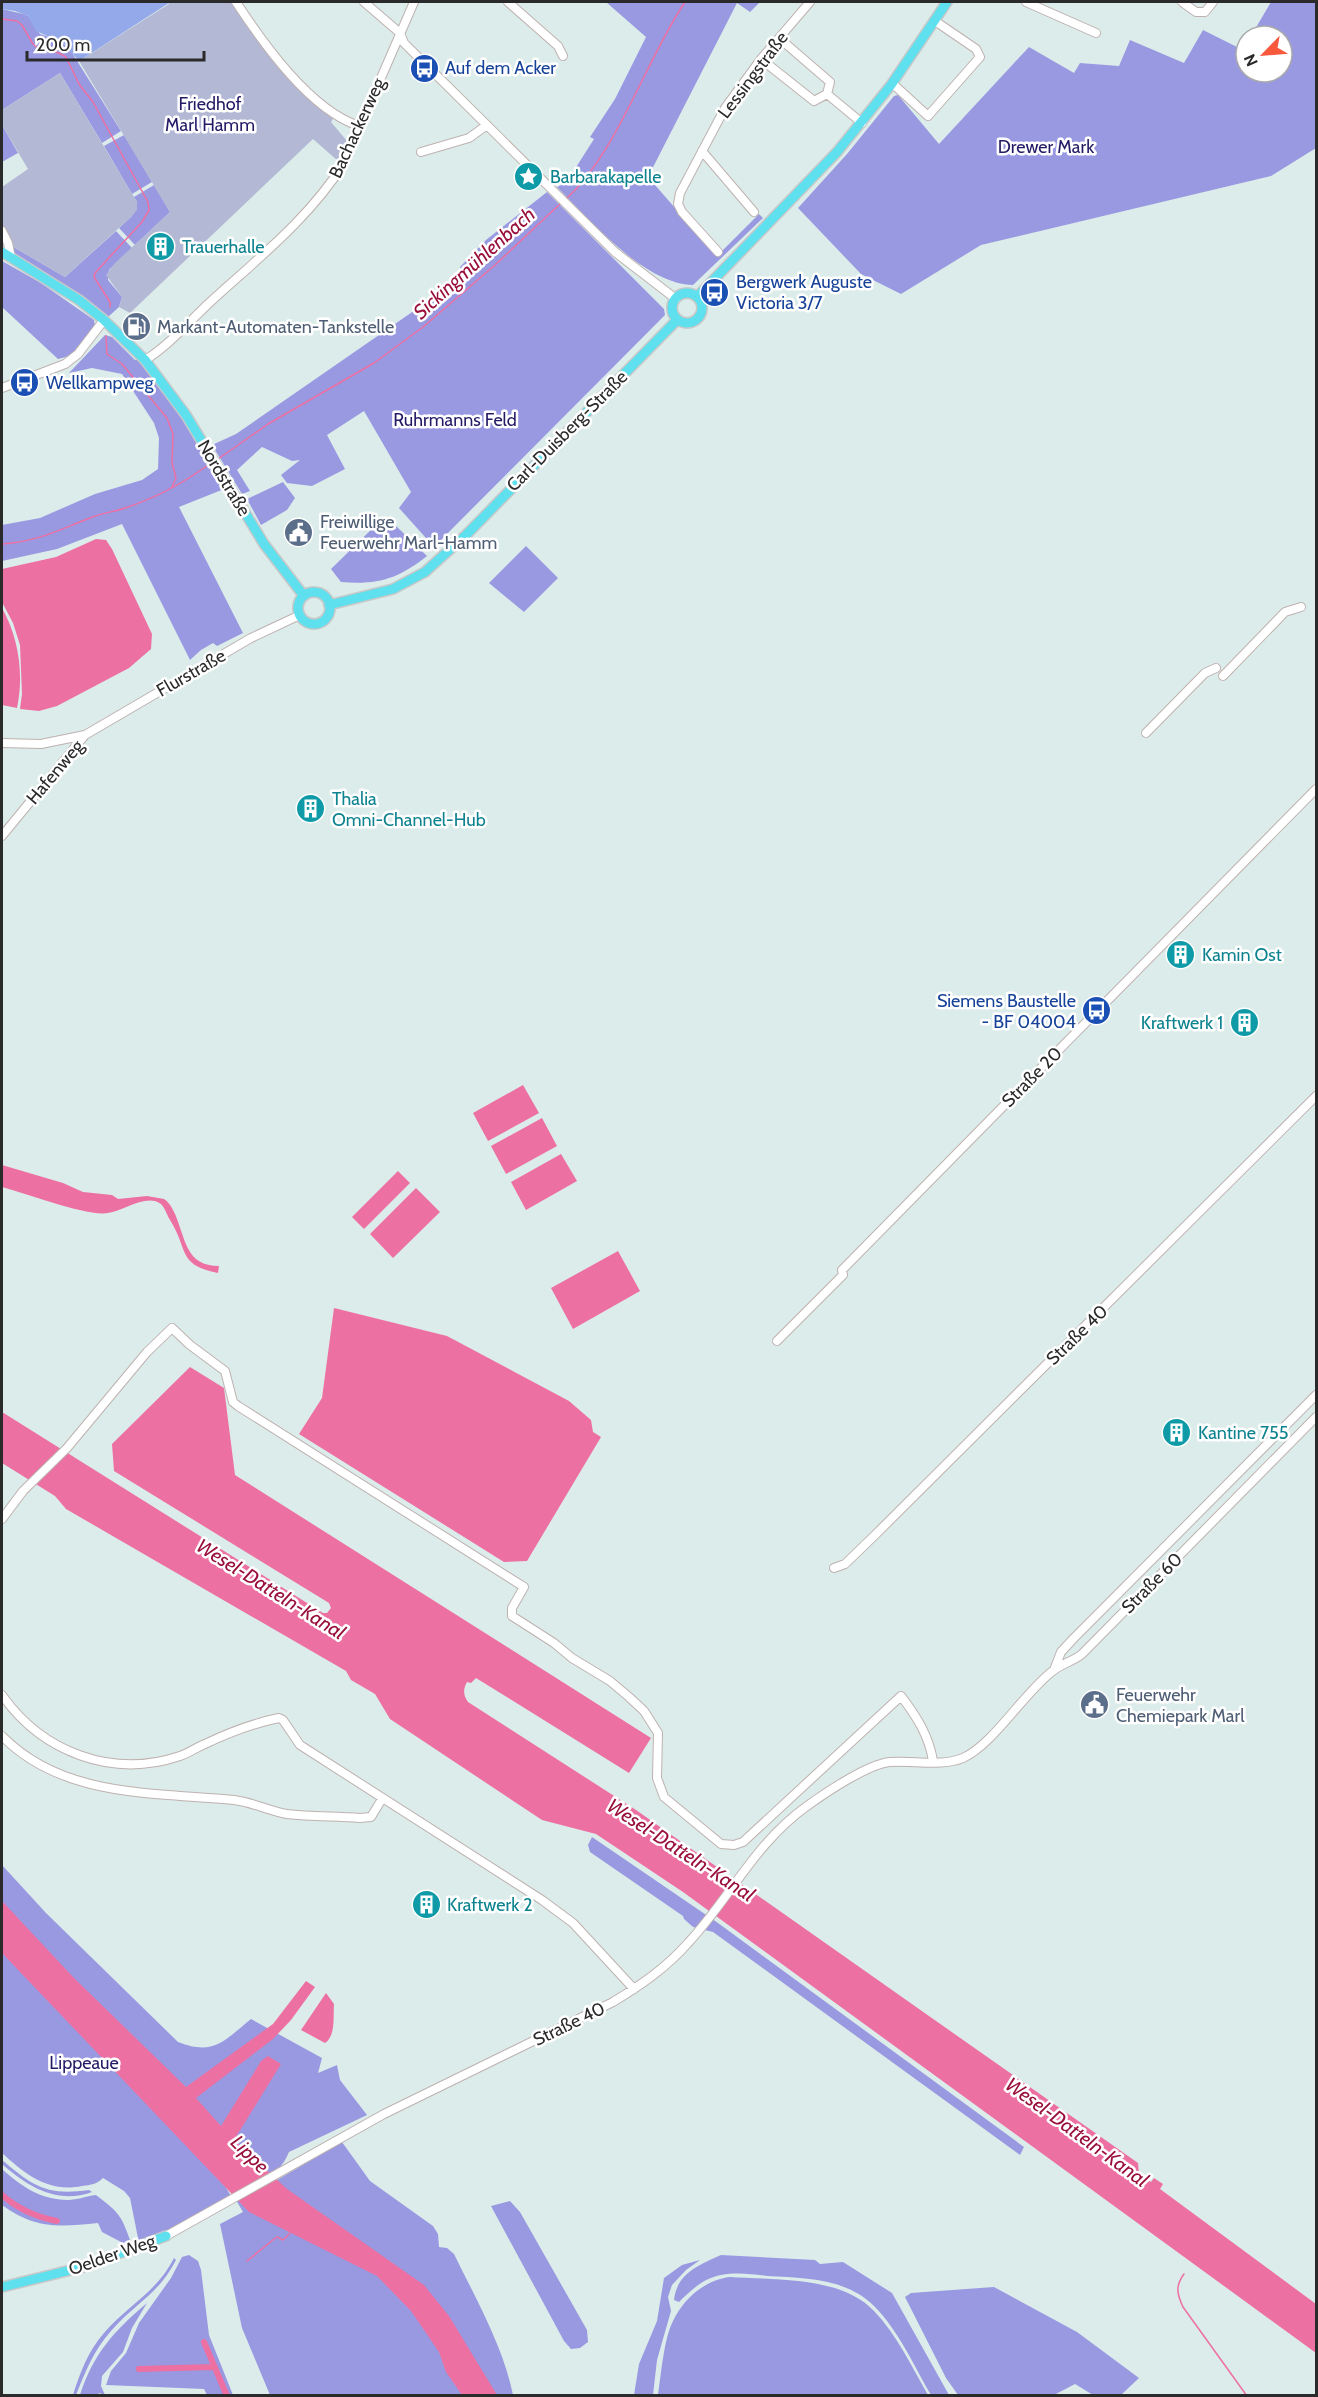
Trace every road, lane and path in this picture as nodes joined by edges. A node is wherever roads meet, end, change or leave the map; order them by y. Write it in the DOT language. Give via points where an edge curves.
graph roads {
  1 [pos="236,2"];
  2 [pos="364,2"];
  3 [pos="414,2"];
  4 [pos="508,2"];
  5 [pos="810,2"];
  6 [pos="947,2"];
  7 [pos="1026,2"];
  8 [pos="1182,2"];
  9 [pos="1200,2"];
  10 [pos="1210,5"];
  11 [pos="935,21"];
  12 [pos="400,33"];
  13 [pos="1096,33"];
  14 [pos="779,38"];
  15 [pos="563,56"];
  16 [pos="761,59"];
  17 [pos="892,83"];
  18 [pos="827,94"];
  19 [pos="862,123"];
  20 [pos="487,125"];
  21 [pos="359,126"];
  22 [pos="702,151"];
  23 [pos="421,152"];
  24 [pos="754,212"];
  25 [pos="2,231"];
  26 [pos="718,252"];
  27 [pos="5,255"];
  28 [pos="697,297"];
  29 [pos="676,299"];
  30 [pos="677,320"];
  31 [pos="104,321"];
  32 [pos="145,360"];
  33 [pos="2,388"];
  34 [pos="304,596"];
  35 [pos="330,605"];
  36 [pos="1300,607"];
  37 [pos="300,615"];
  38 [pos="1216,668"];
  39 [pos="1223,676"];
  40 [pos="1146,733"];
  41 [pos="85,735"];
  42 [pos="2,743"];
  43 [pos="1317,789"];
  44 [pos="2,836"];
  45 [pos="1317,1096"];
  46 [pos="777,1341"];
  47 [pos="1317,1395"];
  48 [pos="1317,1418"];
  49 [pos="2,1519"];
  50 [pos="834,1568"];
  51 [pos="1054,1670"];
  52 [pos="2,1695"];
  53 [pos="2,1736"];
  54 [pos="933,1761"];
  55 [pos="382,1799"];
  56 [pos="634,1989"];
  57 [pos="289,2168"];
  58 [pos="166,2236"];
  59 [pos="2,2288"];
  1 -- 21 [label="street" via="258,36 294,78 337,115"];
  2 -- 12 [label="street"];
  3 -- 12 [label="street, Bachackerweg"];
  4 -- 15 [label="street" via="558,46"];
  5 -- 14 [label="street, Lessingstraße"];
  6 -- 11 [label="main road"];
  7 -- 13 [label="street"];
  8 -- 10 [label="street" via="1197,12 1205,12"];
  9 -- 10 [label="street"];
  11 -- 17 [label="main road"];
  11 -- 17 [label="street" via="976,49 980,57 928,116"];
  12 -- 20 [label="street" via="404,43"];
  12 -- 21 [label="street, Bachackerweg"];
  14 -- 16 [label="street, Lessingstraße"];
  14 -- 18 [label="street" via="830,82"];
  16 -- 18 [label="street" via="814,101"];
  16 -- 22 [label="street, Lessingstraße" via="725,108"];
  17 -- 19 [label="main road"];
  18 -- 19 [label="street"];
  19 -- 28 [label="main road" via="787,207"];
  20 -- 23 [label="street" via="469,138"];
  20 -- 29 [label="street" via="615,252"];
  21 -- 32 [label="street, Bachackerweg" via="344,163 307,212"];
  22 -- 24 [label="street"];
  22 -- 26 [label="street, Lessingstraße" via="678,204"];
  25 -- 27 [label="street" via="8,243"];
  27 -- 31 [label="main road, Nordstraße" via="49,280"];
  28 -- 29 [label="main road" via="687,293"];
  28 -- 30 [label="main road" via="702,306 699,319 688,324"];
  29 -- 30 [label="main road" via="672,309"];
  30 -- 35 [label="main road, Carl-Duisberg-Straße" via="425,572 393,589"];
  31 -- 32 [label="main road, Nordstraße"];
  31 -- 33 [label="street" via="65,364"];
  32 -- 34 [label="main road, Nordstraße" via="186,415 264,544"];
  34 -- 35 [label="main road" via="319,593"];
  34 -- 37 [label="main road" via="299,605"];
  35 -- 37 [label="main road" via="328,615 320,623 309,623"];
  36 -- 39 [label="street" via="1285,612"];
  37 -- 41 [label="street, Flurstraße" via="251,638"];
  38 -- 40 [label="street" via="1205,673"];
  41 -- 42 [label="street" via="41,744"];
  41 -- 44 [label="street, Hafenweg"];
  43 -- 46 [label="street, Straße 20" via="842,1270 843,1275"];
  45 -- 50 [label="street, Straße 40" via="874,1536 845,1564"];
  47 -- 51 [label="street" via="1074,1638 1061,1652"];
  48 -- 51 [label="street, Straße 60" via="1082,1654"];
  49 -- 54 [label="street" via="22,1491 67,1448 147,1352 172,1328 225,1371 233,1402 238,1406 524,1587 512,1608 513,1616 610,1681 637,1704 658,1733 657,1778 661,1792 669,1803 721,1844 743,1842 901,1696 927,1736"];
  51 -- 54 [label="street, Straße 60" via="983,1743 962,1759"];
  52 -- 55 [label="street" via="27,1725 44,1738 80,1755 123,1765 170,1759 279,1718 300,1745"];
  53 -- 55 [label="street" via="29,1759 58,1775 108,1790 236,1801 288,1814 360,1818 371,1816"];
  54 -- 56 [label="street, Straße 40" via="878,1765 806,1807 754,1856 689,1943"];
  55 -- 56 [label="street" via="565,1917"];
  56 -- 57 [label="street, Straße 40" via="384,2114"];
  57 -- 58 [label="street, Oelder Weg"];
  58 -- 59 [label="main road, Oelder Weg" via="83,2267"];
}
